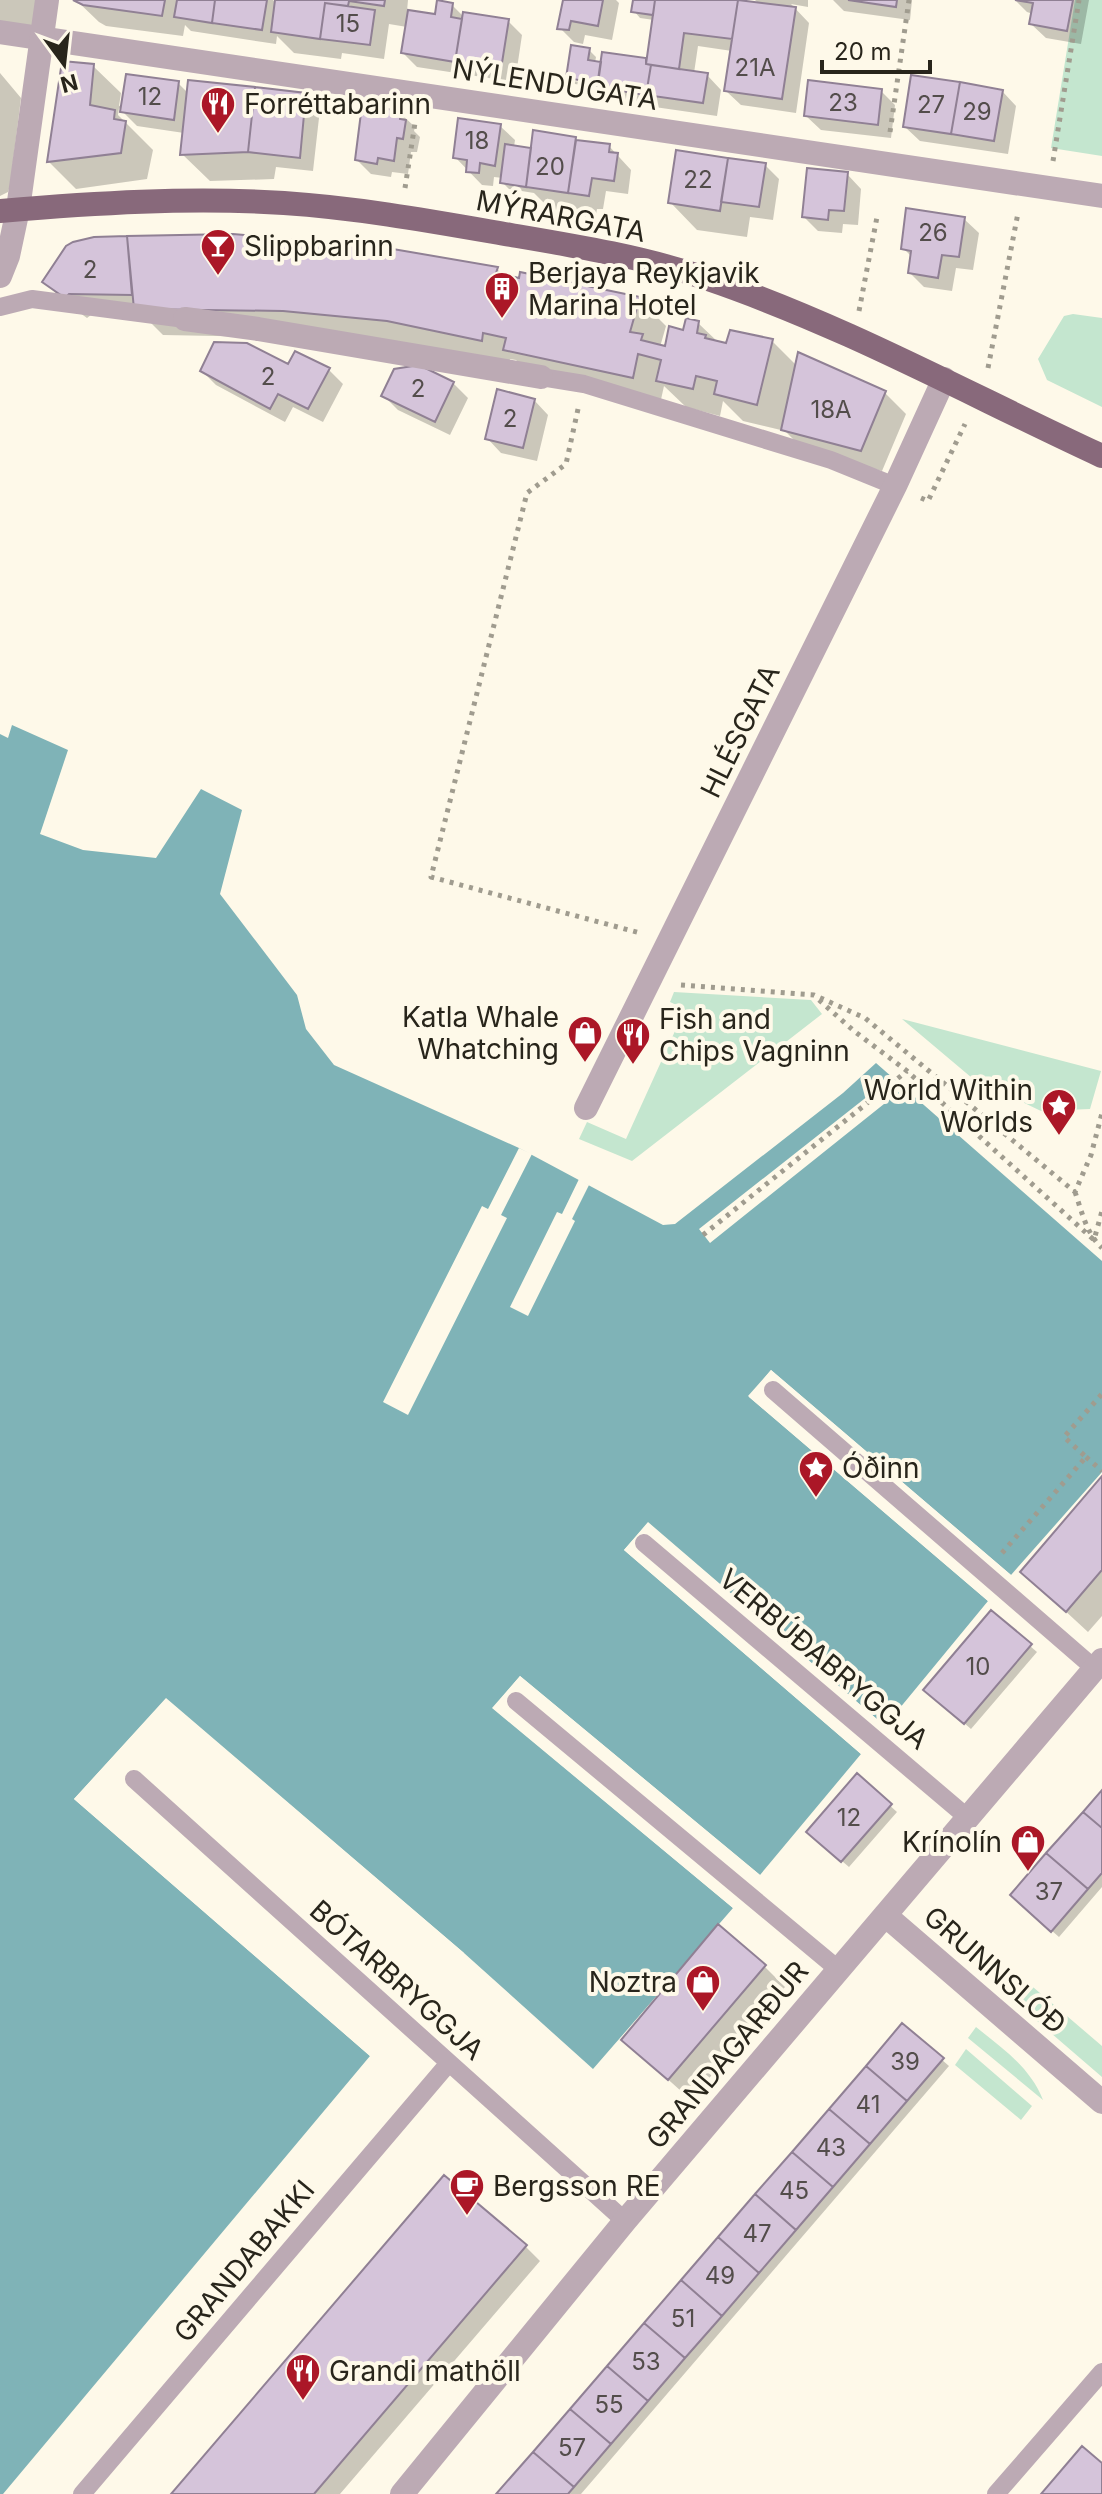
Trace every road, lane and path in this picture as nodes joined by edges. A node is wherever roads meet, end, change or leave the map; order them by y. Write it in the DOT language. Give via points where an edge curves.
graph roads {
  1 [pos="47,0"];
  2 [pos="909,0"];
  3 [pos="1079,0"];
  4 [pos="0,32"];
  5 [pos="42,38"];
  6 [pos="420,94"];
  7 [pos="890,132"];
  8 [pos="1024,184"];
  9 [pos="1048,188"];
  10 [pos="1102,196"];
  11 [pos="402,202"];
  12 [pos="9,210"];
  13 [pos="877,217"];
  14 [pos="0,276"];
  15 [pos="0,307"];
  16 [pos="859,313"];
  17 [pos="185,319"];
  18 [pos="987,374"];
  19 [pos="541,377"];
  20 [pos="944,379"];
  21 [pos="584,384"];
  22 [pos="965,424"];
  23 [pos="1102,456"];
  24 [pos="895,486"];
  25 [pos="928,501"];
  26 [pos="669,941"];
  27 [pos="648,982"];
  28 [pos="814,995"];
  29 [pos="907,1071"];
  30 [pos="586,1108"];
  31 [pos="1102,1113"];
  32 [pos="1075,1192"];
  33 [pos="1102,1211"];
  34 [pos="703,1235"];
  35 [pos="1094,1240"];
  36 [pos="1102,1248"];
  37 [pos="773,1390"];
  38 [pos="1102,1394"];
  39 [pos="1086,1457"];
  40 [pos="1102,1471"];
  41 [pos="644,1543"];
  42 [pos="984,1573"];
  43 [pos="1098,1664"];
  44 [pos="516,1701"];
  45 [pos="134,1779"];
  46 [pos="968,1818"];
  47 [pos="885,1915"];
  48 [pos="839,1970"];
  49 [pos="448,2064"];
  50 [pos="1102,2102"];
  51 [pos="625,2221"];
  52 [pos="1102,2372"];
  53 [pos="82,2494"];
  54 [pos="402,2494"];
  55 [pos="996,2494"];
  1 -- 5 [label="street"];
  2 -- 7 [label="path"];
  3 -- 9 [label="path"];
  4 -- 5 [label="street, NÝLENDUGATA"];
  5 -- 6 [label="street, NÝLENDUGATA"];
  5 -- 12 [label="street"];
  6 -- 8 [label="street, NÝLENDUGATA"];
  6 -- 11 [label="path"];
  8 -- 9 [label="street, NÝLENDUGATA"];
  8 -- 18 [label="path"];
  9 -- 10 [label="street, NÝLENDUGATA"];
  12 -- 14 [label="street" via="8,256"];
  12 -- 20 [label="main road, MÝRARGATA" via="167,200 281,203 351,209 538,240 703,277"];
  13 -- 16 [label="path"];
  15 -- 17 [label="lane" via="32,299"];
  17 -- 19 [label="street"];
  19 -- 21 [label="lane"];
  20 -- 23 [label="main road, MÝRARGATA"];
  20 -- 24 [label="street, HLÉSGATA"];
  21 -- 24 [label="lane" via="831,460"];
  21 -- 26 [label="path" via="566,464 527,493 431,877"];
  22 -- 25 [label="path"];
  24 -- 26 [label="street, HLÉSGATA"];
  26 -- 27 [label="street, HLÉSGATA"];
  27 -- 28 [label="path"];
  27 -- 30 [label="street, HLÉSGATA"];
  28 -- 29 [label="path"];
  28 -- 32 [label="path" via="865,1018"];
  29 -- 34 [label="path"];
  29 -- 35 [label="path"];
  31 -- 32 [label="path"];
  32 -- 35 [label="path"];
  33 -- 35 [label="path"];
  35 -- 36 [label="path"];
  37 -- 42 [label="lane"];
  38 -- 39 [label="path" via="1064,1437"];
  39 -- 40 [label="path"];
  39 -- 42 [label="path"];
  41 -- 46 [label="lane, VERBÚÐABRYGGJA"];
  42 -- 43 [label="lane"];
  43 -- 46 [label="street, GRANDAGARÐUR"];
  44 -- 48 [label="lane"];
  45 -- 49 [label="lane, BÓTARBRYGGJA"];
  46 -- 47 [label="street, GRANDAGARÐUR"];
  47 -- 48 [label="street, GRANDAGARÐUR"];
  47 -- 50 [label="street, GRUNNSLÓÐ"];
  48 -- 51 [label="street, GRANDAGARÐUR"];
  49 -- 51 [label="lane, BÓTARBRYGGJA"];
  49 -- 53 [label="lane, GRANDABAKKI"];
  51 -- 54 [label="street, GRANDAGARÐUR"];
  52 -- 55 [label="lane"];
}
